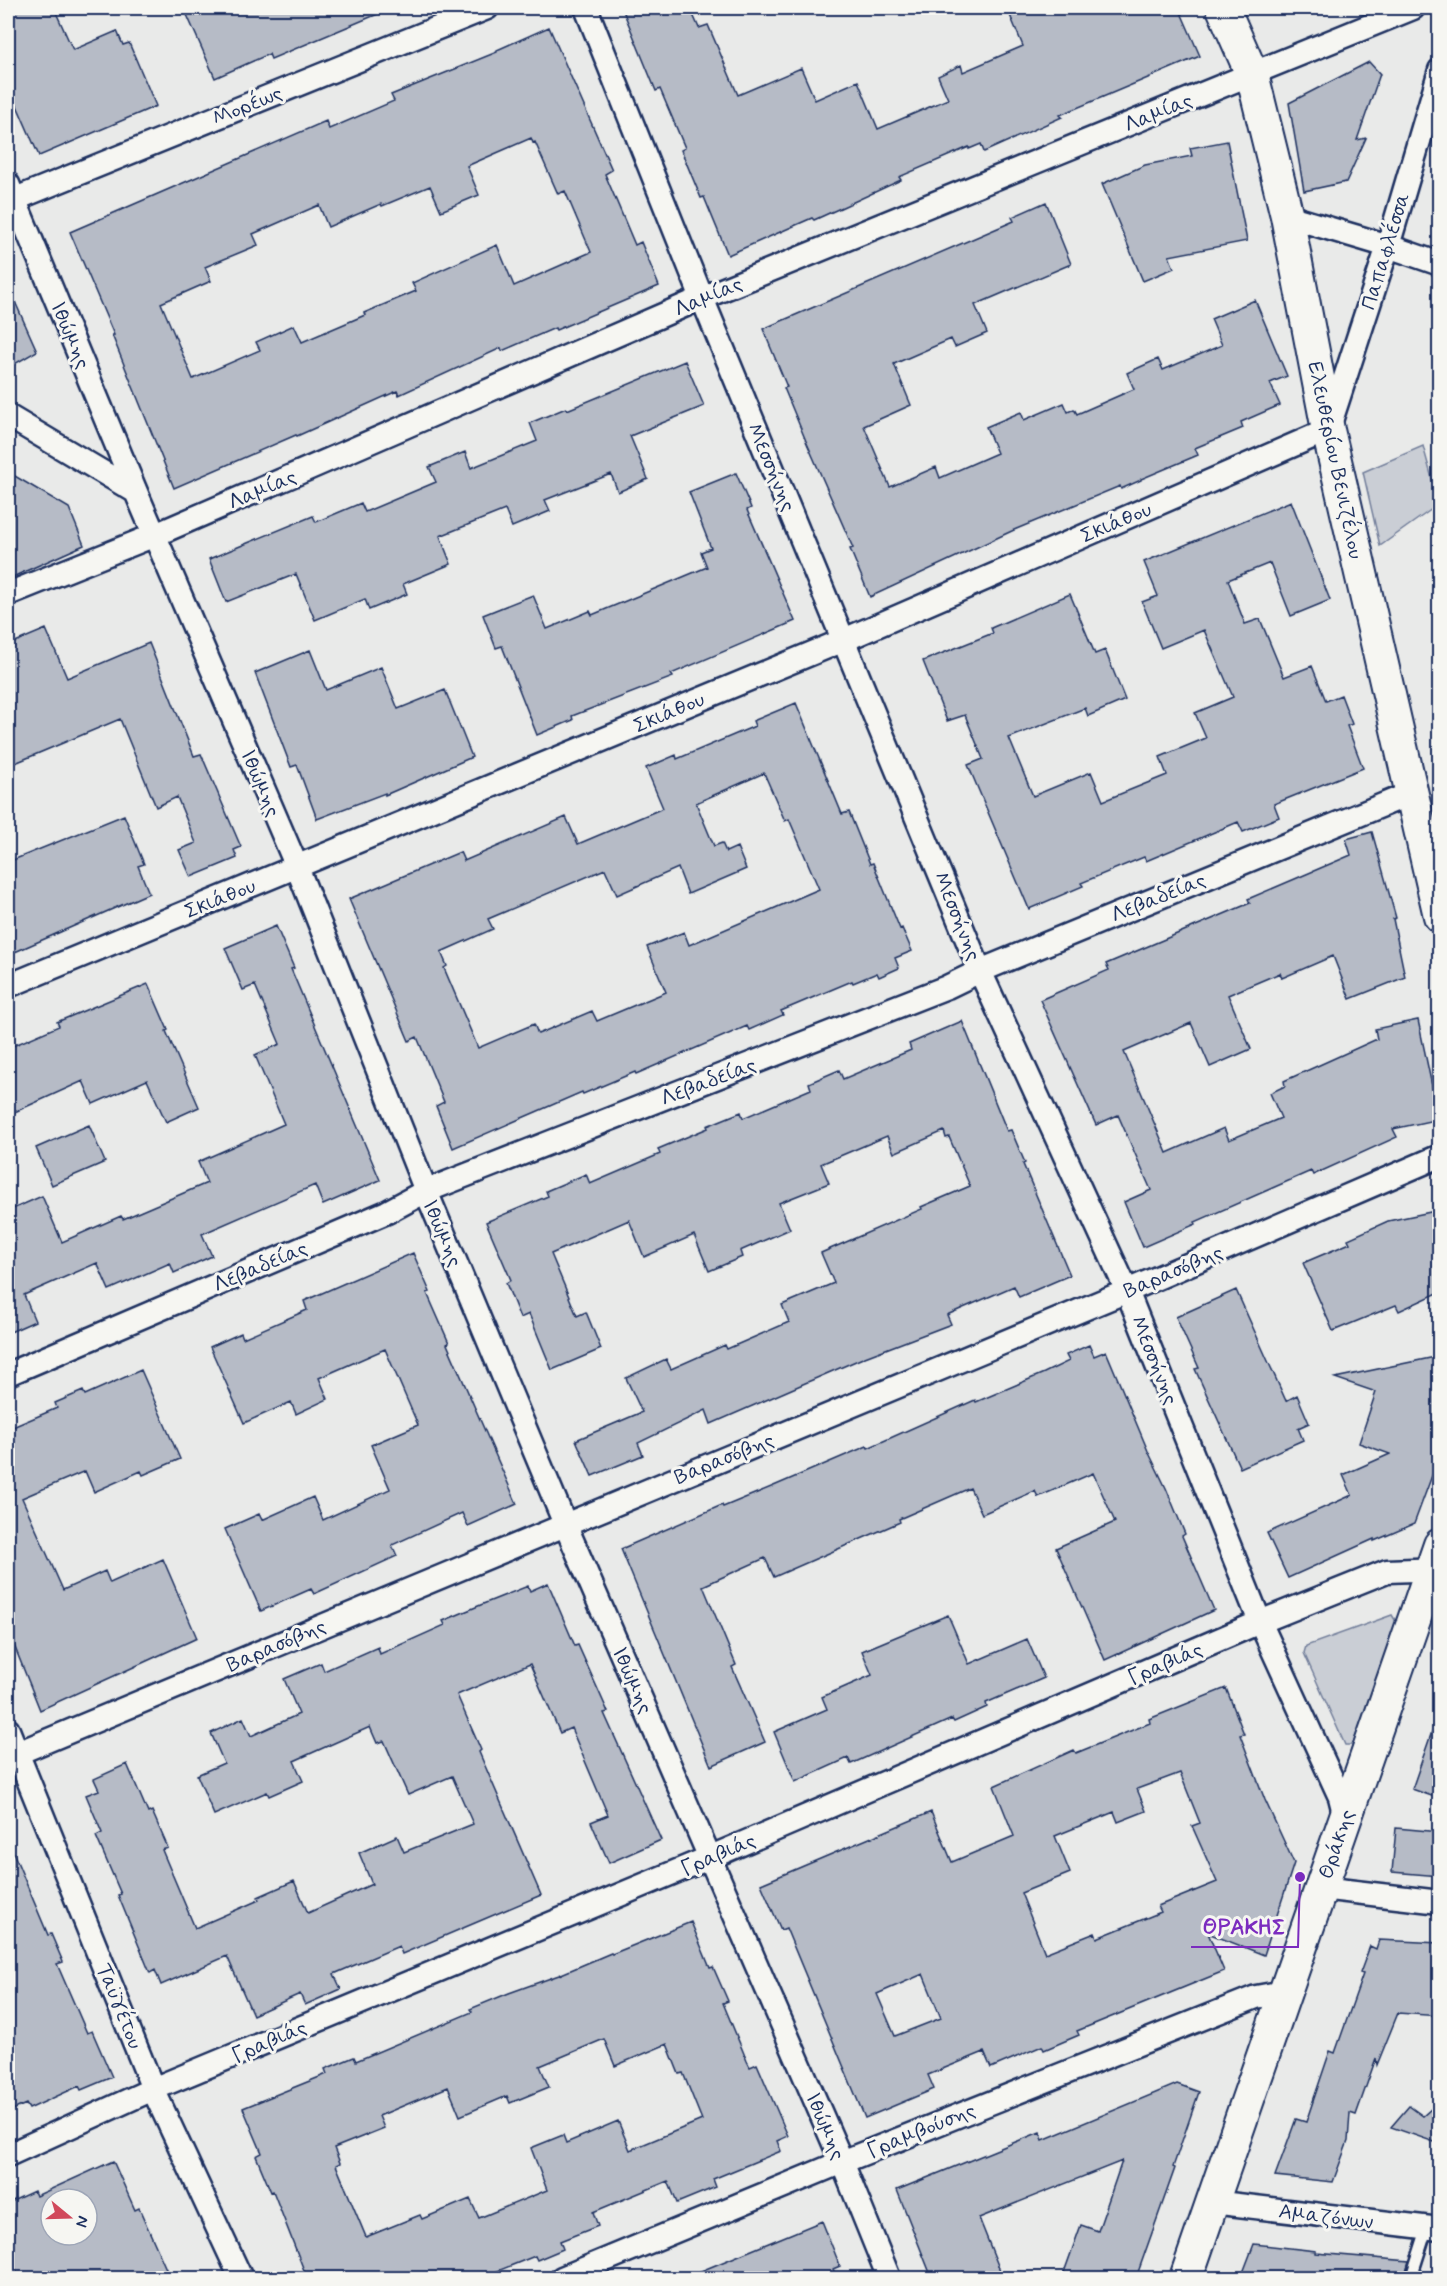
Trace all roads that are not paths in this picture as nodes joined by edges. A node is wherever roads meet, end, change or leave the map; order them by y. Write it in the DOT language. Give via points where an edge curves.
graph roads {
  1 [pos="487,8"];
  2 [pos="586,8"];
  3 [pos="1222,8"];
  4 [pos="1413,8"];
  5 [pos="1440,70"];
  6 [pos="1252,74"];
  7 [pos="10,195"];
  8 [pos="1287,216"];
  9 [pos="1388,246"];
  10 [pos="1440,264"];
  11 [pos="702,298"];
  12 [pos="8,416"];
  13 [pos="1328,430"];
  14 [pos="136,492"];
  15 [pos="155,536"];
  16 [pos="8,594"];
  17 [pos="844,640"];
  18 [pos="1412,793"];
  19 [pos="297,867"];
  20 [pos="1440,916"];
  21 [pos="980,971"];
  22 [pos="8,986"];
  23 [pos="1440,1156"];
  24 [pos="426,1191"];
  25 [pos="1127,1291"];
  26 [pos="8,1374"];
  27 [pos="565,1524"];
  28 [pos="1437,1560"];
  29 [pos="1260,1622"];
  30 [pos="8,1730"];
  31 [pos="12,1755"];
  32 [pos="1345,1817"];
  33 [pos="711,1857"];
  34 [pos="1321,1888"];
  35 [pos="1440,1902"];
  36 [pos="1285,1992"];
  37 [pos="153,2089"];
  38 [pos="8,2155"];
  39 [pos="842,2162"];
  40 [pos="1212,2202"];
  41 [pos="1433,2229"];
  42 [pos="241,2278"];
  43 [pos="562,2278"];
  44 [pos="889,2278"];
  45 [pos="1186,2278"];
  46 [pos="1411,2278"];
  1 -- 7 [label="street, Μορέως"];
  2 -- 11 [label="street, Μεσσήνης"];
  3 -- 6 [label="street, Ελευθερίου Βενιζέλου"];
  4 -- 6 [label="street, Λαμίας"];
  5 -- 9 [label="street, Παπαφλέσσα"];
  6 -- 8 [label="street, Ελευθερίου Βενιζέλου"];
  6 -- 11 [label="street, Λαμίας"];
  7 -- 14 [label="street, Ιθώμης"];
  8 -- 9 [label="street"];
  8 -- 13 [label="street, Ελευθερίου Βενιζέλου"];
  9 -- 10 [label="street"];
  9 -- 13 [label="street, Παπαφλέσσα"];
  11 -- 15 [label="street, Λαμίας"];
  11 -- 17 [label="street, Μεσσήνης"];
  12 -- 14 [label="street"];
  13 -- 17 [label="street, Σκιάθου"];
  13 -- 18 [label="street, Ελευθερίου Βενιζέλου"];
  14 -- 15 [label="street, Ιθώμης"];
  15 -- 16 [label="street, Λαμίας"];
  15 -- 19 [label="street, Ιθώμης"];
  17 -- 19 [label="street, Σκιάθου"];
  17 -- 21 [label="street, Μεσσήνης"];
  18 -- 20 [label="street, Ελευθερίου Βενιζέλου"];
  18 -- 21 [label="street, Λεβαδείας"];
  19 -- 22 [label="street, Σκιάθου"];
  19 -- 24 [label="street, Ιθώμης"];
  21 -- 24 [label="street, Λεβαδείας"];
  21 -- 25 [label="street, Μεσσήνης"];
  23 -- 25 [label="street, Βαρασόβης"];
  24 -- 26 [label="street, Λεβαδείας" via="387,1212"];
  24 -- 27 [label="street, Ιθώμης"];
  25 -- 27 [label="street, Βαρασόβης"];
  25 -- 29 [label="street, Μεσσήνης"];
  27 -- 31 [label="street, Βαρασόβης"];
  27 -- 33 [label="street, Ιθώμης"];
  28 -- 29 [label="street, Γραβιάς" via="1420,1570 1387,1571"];
  28 -- 32 [label="street, Θράκης"];
  29 -- 32 [label="street, Μεσσήνης" via="1340,1797"];
  29 -- 33 [label="street, Γραβιάς"];
  30 -- 31 [label="street, Ταϋγέτου"];
  31 -- 37 [label="street, Ταϋγέτου"];
  32 -- 34 [label="street, Θράκης"];
  33 -- 37 [label="street, Γραβιάς"];
  33 -- 39 [label="street, Ιθώμης"];
  34 -- 35 [label="street"];
  34 -- 36 [label="street, Θράκης"];
  36 -- 39 [label="street, Γραμβούσης" via="1256,1997"];
  36 -- 40 [label="street, Θράκης"];
  37 -- 38 [label="street, Γραβιάς"];
  37 -- 42 [label="street, Ταϋγέτου"];
  39 -- 43 [label="street, Γραμβούσης"];
  39 -- 44 [label="street, Ιθώμης"];
  40 -- 41 [label="street, Αμαζόνων"];
  40 -- 45 [label="street, Θράκης"];
  41 -- 46 [label="lane"];
}
